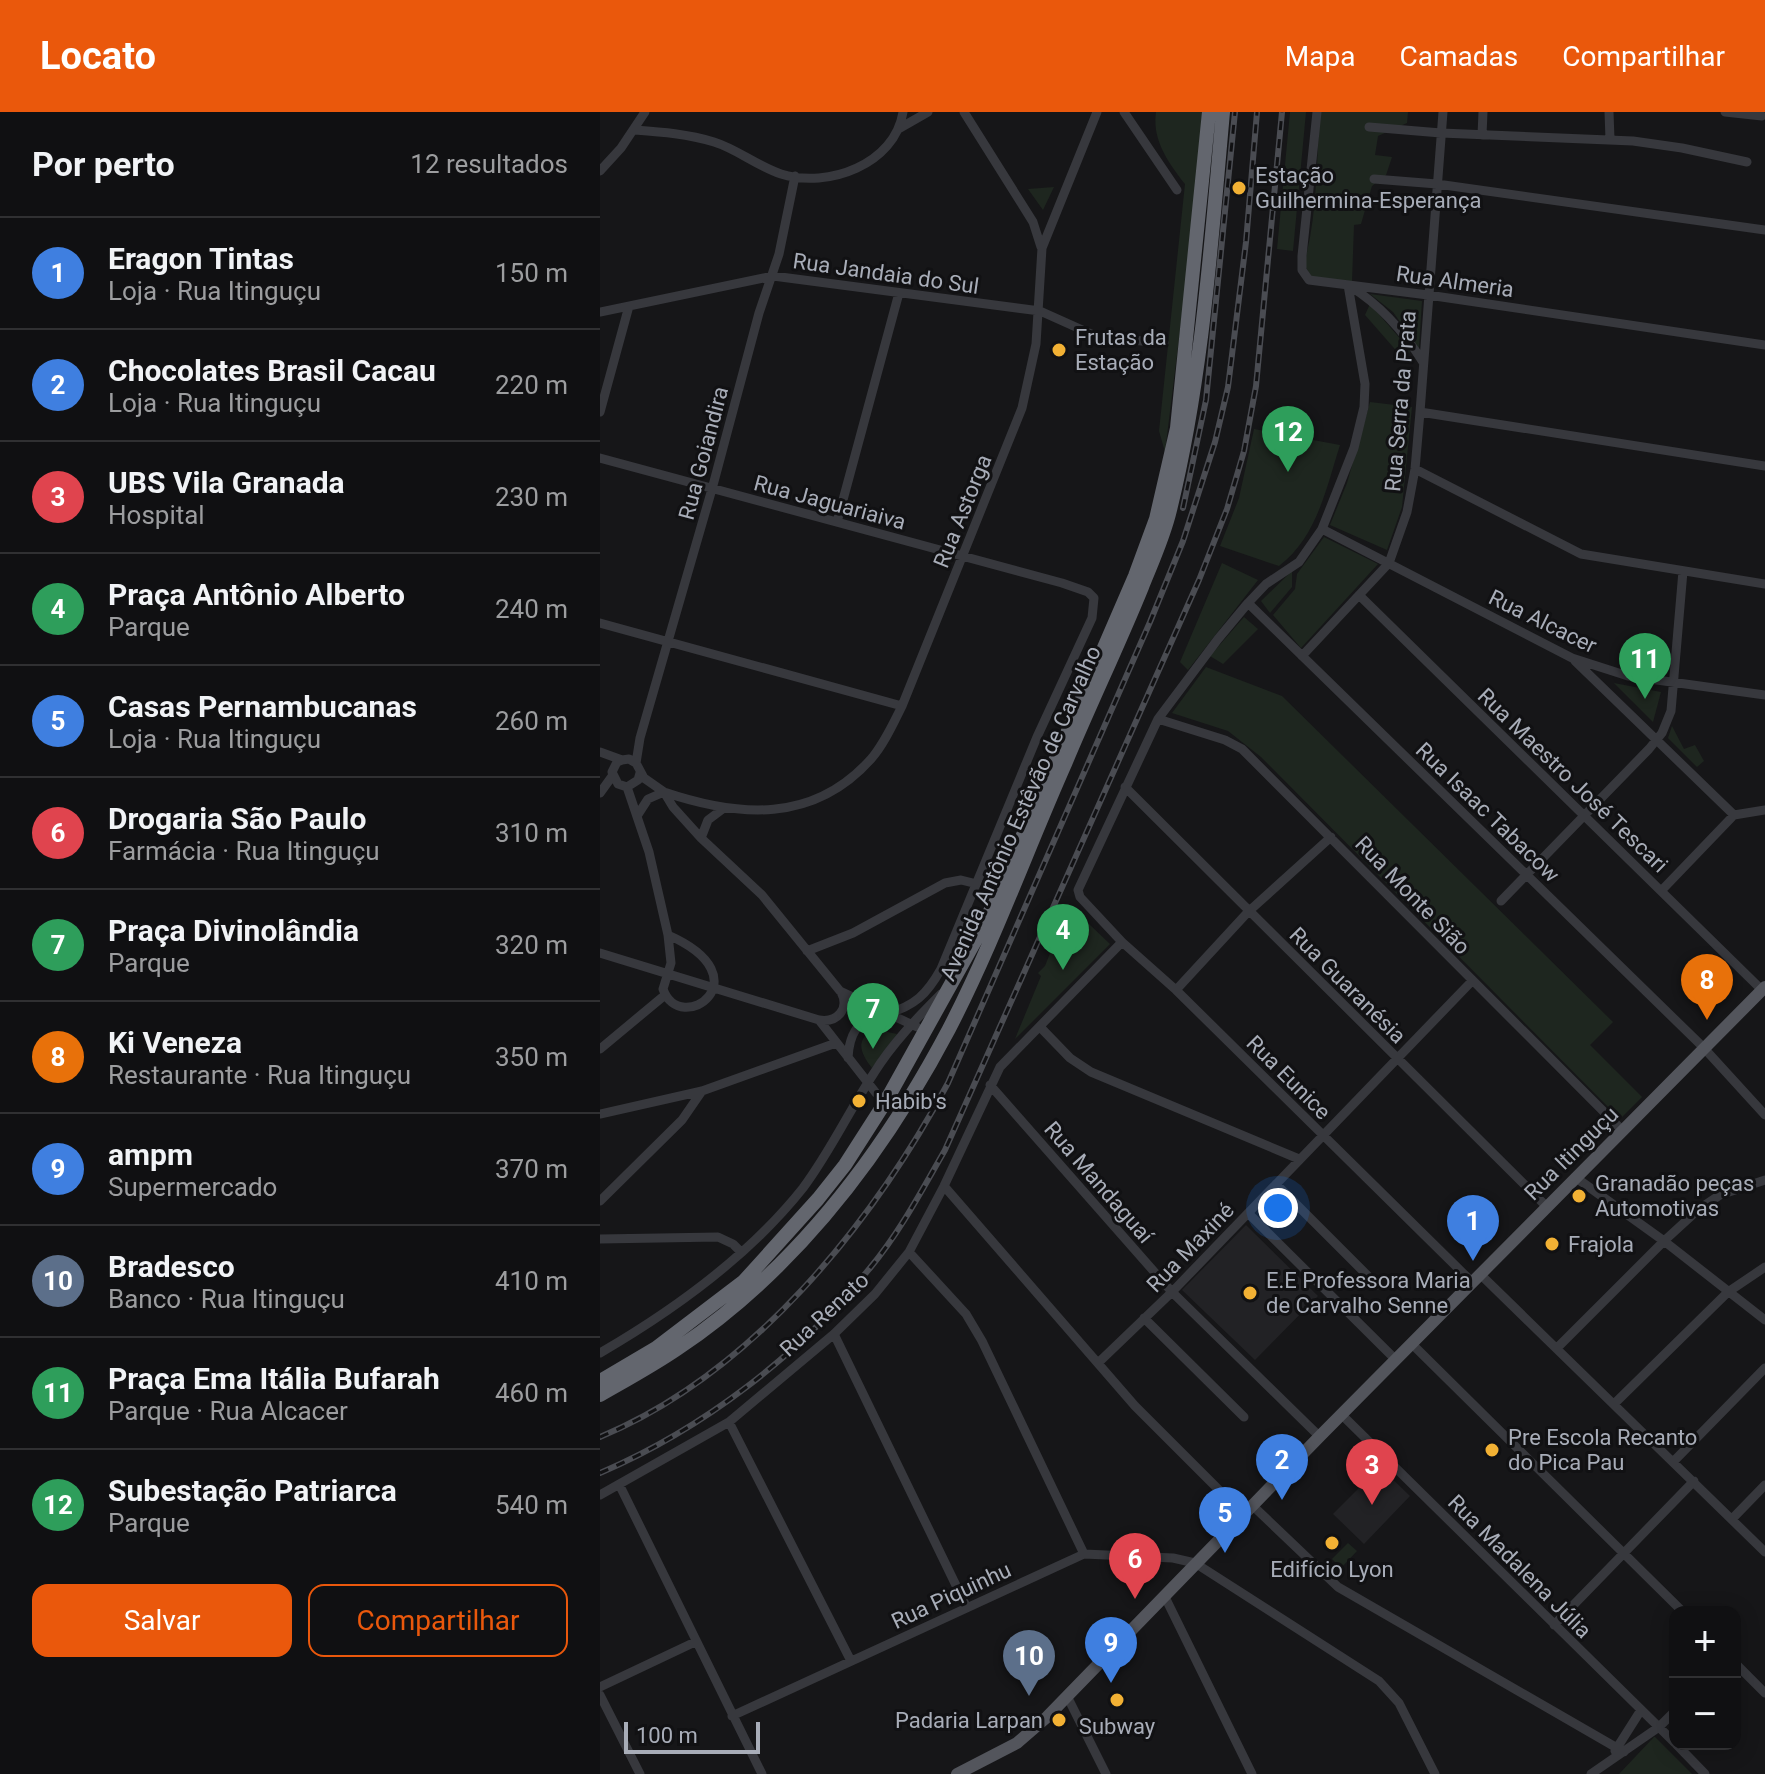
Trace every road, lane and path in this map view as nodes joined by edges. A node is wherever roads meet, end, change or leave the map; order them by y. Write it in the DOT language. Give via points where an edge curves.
graph roads {
  1 [pos="645,112"];
  2 [pos="903,112"];
  3 [pos="928,112"];
  4 [pos="964,112"];
  5 [pos="1097,112"];
  6 [pos="1124,112"];
  7 [pos="1209,112"];
  8 [pos="1223,112"];
  9 [pos="1317,112"];
  10 [pos="1443,112"];
  11 [pos="1483,112"];
  12 [pos="1609,112"];
  13 [pos="1725,112"];
  14 [pos="1762,116"];
  15 [pos="1369,127"];
  16 [pos="900,128"];
  17 [pos="635,130"];
  18 [pos="1441,133"];
  19 [pos="1482,135"];
  20 [pos="1610,139"];
  21 [pos="1747,162"];
  22 [pos="600,171"];
  23 [pos="795,176"];
  24 [pos="1374,179"];
  25 [pos="1437,184"];
  26 [pos="1177,190"];
  27 [pos="1765,230"];
  28 [pos="1042,248"];
  29 [pos="773,276"];
  30 [pos="1348,285"];
  31 [pos="899,293"];
  32 [pos="1428,295"];
  33 [pos="629,306"];
  34 [pos="1040,311"];
  35 [pos="600,312"];
  36 [pos="1164,343"];
  37 [pos="1765,345"];
  38 [pos="1423,364"];
  39 [pos="600,412"];
  40 [pos="1420,412"];
  41 [pos="600,458"];
  42 [pos="1765,466"];
  43 [pos="1415,469"];
  44 [pos="712,489"];
  45 [pos="837,522"];
  46 [pos="1322,529"];
  47 [pos="963,556"];
  48 [pos="1389,563"];
  49 [pos="1683,571"];
  50 [pos="1765,584"];
  51 [pos="1359,595"];
  52 [pos="1094,598"];
  53 [pos="1248,603"];
  54 [pos="600,623"];
  55 [pos="669,643"];
  56 [pos="1302,656"];
  57 [pos="1572,658"];
  58 [pos="1673,683"];
  59 [pos="1765,695"];
  60 [pos="902,706"];
  61 [pos="1158,719"];
  62 [pos="640,738"];
  63 [pos="1657,741"];
  64 [pos="600,753"];
  65 [pos="623,759"];
  66 [pos="636,763"];
  67 [pos="612,773"];
  68 [pos="640,773"];
  69 [pos="624,786"];
  70 [pos="1125,787"];
  71 [pos="601,792"];
  72 [pos="664,792"];
  73 [pos="724,808"];
  74 [pos="1765,810"];
  75 [pos="1583,815"];
  76 [pos="1734,815"];
  77 [pos="637,816"];
  78 [pos="1331,837"];
  79 [pos="701,838"];
  80 [pos="1526,874"];
  81 [pos="977,884"];
  82 [pos="1661,891"];
  83 [pos="1501,901"];
  84 [pos="1248,912"];
  85 [pos="668,935"];
  86 [pos="1122,942"];
  87 [pos="807,951"];
  88 [pos="600,953"];
  89 [pos="668,973"];
  90 [pos="1472,981"];
  91 [pos="715,988"];
  92 [pos="1764,988"];
  93 [pos="1176,990"];
  94 [pos="840,991"];
  95 [pos="665,995"];
  96 [pos="883,1012"];
  97 [pos="819,1020"];
  98 [pos="918,1028"];
  99 [pos="1041,1028"];
  100 [pos="836,1043"];
  101 [pos="1703,1047"];
  102 [pos="600,1049"];
  103 [pos="848,1058"];
  104 [pos="1397,1058"];
  105 [pos="868,1083"];
  106 [pos="917,1084"];
  107 [pos="990,1085"];
  108 [pos="702,1091"];
  109 [pos="886,1101"];
  110 [pos="901,1112"];
  111 [pos="600,1114"];
  112 [pos="1765,1115"];
  113 [pos="1622,1130"];
  114 [pos="1322,1136"];
  115 [pos="1299,1159"];
  116 [pos="1575,1177"];
  117 [pos="1765,1180"];
  118 [pos="1276,1184"];
  119 [pos="944,1186"];
  120 [pos="600,1201"];
  121 [pos="1547,1207"];
  122 [pos="1248,1213"];
  123 [pos="600,1239"];
  124 [pos="1664,1241"];
  125 [pos="741,1252"];
  126 [pos="909,1252"];
  127 [pos="1765,1267"];
  128 [pos="1476,1278"];
  129 [pos="1377,1285"];
  130 [pos="1172,1292"];
  131 [pos="1728,1292"];
  132 [pos="1144,1318"];
  133 [pos="1765,1320"];
  134 [pos="834,1334"];
  135 [pos="1412,1344"];
  136 [pos="1557,1348"];
  137 [pos="600,1353"];
  138 [pos="1396,1360"];
  139 [pos="1098,1363"];
  140 [pos="1765,1368"];
  141 [pos="600,1381"];
  142 [pos="600,1395"];
  143 [pos="1614,1404"];
  144 [pos="1341,1414"];
  145 [pos="1244,1417"];
  146 [pos="729,1422"];
  147 [pos="1319,1436"];
  148 [pos="1673,1462"];
  149 [pos="1694,1481"];
  150 [pos="1765,1485"];
  151 [pos="620,1486"];
  152 [pos="600,1495"];
  153 [pos="1247,1509"];
  154 [pos="1732,1519"];
  155 [pos="1623,1552"];
  156 [pos="1765,1552"];
  157 [pos="1084,1554"];
  158 [pos="1195,1563"];
  159 [pos="1164,1595"];
  160 [pos="1677,1606"];
  161 [pos="967,1608"];
  162 [pos="1554,1625"];
  163 [pos="695,1642"];
  164 [pos="851,1661"];
  165 [pos="1741,1669"];
  166 [pos="600,1687"];
  167 [pos="1765,1693"];
  168 [pos="600,1695"];
  169 [pos="1067,1696"];
  170 [pos="1641,1710"];
  171 [pos="732,1716"];
  172 [pos="1669,1717"];
  173 [pos="1659,1727"];
  174 [pos="1669,1737"];
  175 [pos="1620,1750"];
  176 [pos="1682,1750"];
  177 [pos="640,1774"];
  178 [pos="762,1774"];
  179 [pos="957,1774"];
  180 [pos="1106,1774"];
  181 [pos="1252,1774"];
  182 [pos="1435,1774"];
  183 [pos="1591,1774"];
  184 [pos="1705,1774"];
  1 -- 17 [label="street"];
  2 -- 16 [label="street"];
  3 -- 16 [label="street"];
  4 -- 28 [label="street" via="1033,222"];
  5 -- 28 [label="street, Rua Astorga"];
  6 -- 26 [label="street"];
  7 -- 98 [label="highway, Avenida Antônio Estêvão de Carvalho" via="1177,428 1156,519 985,923 952,984"];
  8 -- 106 [label="highway, Avenida Antônio Estêvão de Carvalho" via="1201,339 1169,515 970,985"];
  9 -- 30 [label="street, Rua Almeria" via="1302,270 1315,283"];
  10 -- 18 [label="street, Rua Serra da Prata"];
  11 -- 19 [label="street"];
  12 -- 20 [label="street"];
  13 -- 14 [label="street"];
  15 -- 18 [label="street"];
  16 -- 23 [label="street" via="889,146 848,172"];
  17 -- 22 [label="street"];
  17 -- 23 [label="street" via="709,140"];
  18 -- 19 [label="street"];
  18 -- 25 [label="street, Rua Serra da Prata"];
  19 -- 20 [label="street"];
  20 -- 21 [label="street"];
  23 -- 29 [label="street, Rua Goiandira"];
  24 -- 25 [label="street"];
  25 -- 27 [label="street"];
  25 -- 32 [label="street, Rua Serra da Prata"];
  28 -- 34 [label="street, Rua Astorga"];
  29 -- 31 [label="street, Rua Jandaia do Sul"];
  29 -- 33 [label="street, Rua Jandaia do Sul"];
  29 -- 44 [label="street, Rua Goiandira"];
  30 -- 32 [label="street, Rua Almeria"];
  30 -- 38 [label="street" via="1397,326"];
  30 -- 46 [label="street" via="1364,407"];
  31 -- 34 [label="street, Rua Jandaia do Sul"];
  31 -- 45 [label="street"];
  32 -- 37 [label="street, Rua Almeria"];
  32 -- 38 [label="street, Rua Serra da Prata"];
  33 -- 35 [label="street, Rua Jandaia do Sul"];
  33 -- 39 [label="street"];
  34 -- 36 [label="street, Rua Jandaia do Sul" via="1098,337"];
  34 -- 47 [label="street, Rua Astorga" via="1022,408"];
  38 -- 40 [label="street, Rua Serra da Prata"];
  40 -- 42 [label="street"];
  40 -- 43 [label="street, Rua Serra da Prata"];
  41 -- 44 [label="street, Rua Jaguariaiva"];
  43 -- 48 [label="street, Rua Serra da Prata"];
  43 -- 49 [label="street" via="1573,551"];
  44 -- 45 [label="street, Rua Jaguariaiva"];
  44 -- 55 [label="street, Rua Goiandira"];
  45 -- 47 [label="street, Rua Jaguariaiva"];
  46 -- 48 [label="street, Rua Alcacer"];
  46 -- 53 [label="street" via="1299,562"];
  47 -- 52 [label="street, Rua Jaguariaiva" via="1082,589"];
  47 -- 60 [label="street, Rua Astorga"];
  48 -- 51 [label="street, Rua Serra da Prata"];
  48 -- 57 [label="street, Rua Alcacer"];
  49 -- 50 [label="street"];
  49 -- 58 [label="street"];
  51 -- 56 [label="street, Rua Serra da Prata"];
  51 -- 75 [label="street, Rua Maestro José Tescari"];
  52 -- 81 [label="street, Avenida Antônio Estêvão de Carvalho" via="1092,618"];
  53 -- 56 [label="street, Rua Isaac Tabacow"];
  53 -- 61 [label="street"];
  54 -- 55 [label="street"];
  55 -- 60 [label="street"];
  55 -- 62 [label="street, Rua Goiandira"];
  56 -- 80 [label="street, Rua Isaac Tabacow"];
  57 -- 58 [label="street, Rua Alcacer" via="1628,676"];
  57 -- 63 [label="street"];
  58 -- 59 [label="street, Rua Alcacer"];
  58 -- 63 [label="street" via="1671,711"];
  60 -- 73 [label="street, Rua Astorga" via="871,759 820,797 772,811"];
  61 -- 70 [label="street"];
  61 -- 78 [label="street, Rua Monte Sião" via="1242,749"];
  62 -- 65 [label="street, Rua Goiandira"];
  62 -- 66 [label="street, Rua Goiandira"];
  63 -- 75 [label="street"];
  63 -- 76 [label="street"];
  64 -- 65 [label="street"];
  64 -- 67 [label="street"];
  65 -- 66 [label="street"];
  65 -- 67 [label="street"];
  66 -- 68 [label="street"];
  67 -- 69 [label="street"];
  67 -- 71 [label="street"];
  68 -- 69 [label="street" via="638,780"];
  68 -- 72 [label="street"];
  69 -- 71 [label="street"];
  69 -- 77 [label="street"];
  70 -- 84 [label="street, Rua Guaranésia"];
  70 -- 86 [label="street, Rua Eunice" via="1079,885 1080,897"];
  72 -- 73 [label="street, Rua Astorga"];
  72 -- 77 [label="street" via="648,799"];
  72 -- 79 [label="street"];
  73 -- 79 [label="street" via="708,820"];
  74 -- 76 [label="street"];
  75 -- 80 [label="street"];
  75 -- 82 [label="street, Rua Maestro José Tescari"];
  76 -- 82 [label="street"];
  77 -- 85 [label="street"];
  78 -- 84 [label="street"];
  78 -- 90 [label="street, Rua Monte Sião"];
  79 -- 87 [label="street" via="762,895"];
  80 -- 83 [label="street"];
  80 -- 101 [label="street, Rua Isaac Tabacow"];
  81 -- 87 [label="street" via="945,883 853,933"];
  81 -- 96 [label="street, Avenida Antônio Estêvão de Carvalho" via="929,991 910,1006"];
  82 -- 92 [label="street, Rua Maestro José Tescari"];
  84 -- 93 [label="street"];
  84 -- 104 [label="street, Rua Guaranésia"];
  85 -- 89 [label="street"];
  85 -- 91 [label="street" via="703,958"];
  86 -- 93 [label="street, Rua Eunice"];
  86 -- 99 [label="street, Rua Renato"];
  87 -- 94 [label="street"];
  88 -- 89 [label="street"];
  89 -- 91 [label="street"];
  89 -- 95 [label="street"];
  90 -- 104 [label="street, Rua Maxiné"];
  90 -- 113 [label="street, Rua Monte Sião"];
  91 -- 95 [label="street" via="701,1003 684,1008"];
  91 -- 97 [label="street"];
  92 -- 101 [label="main road, Rua Itinguçu"];
  93 -- 114 [label="street, Rua Eunice"];
  94 -- 96 [label="street"];
  94 -- 97 [label="street" via="841,1014"];
  95 -- 102 [label="street"];
  96 -- 98 [label="street"];
  96 -- 103 [label="street, Avenida Antônio Estêvão de Carvalho" via="868,1015 856,1028"];
  97 -- 100 [label="street"];
  98 -- 105 [label="street, Avenida Antônio Estêvão de Carvalho"];
  98 -- 106 [label="highway" via="930,1043"];
  98 -- 109 [label="highway, Avenida Antônio Estêvão de Carvalho"];
  99 -- 107 [label="street, Rua Renato" via="1006,1060"];
  99 -- 115 [label="street" via="1091,1072"];
  100 -- 103 [label="street"];
  100 -- 108 [label="street"];
  101 -- 112 [label="street, Rua Isaac Tabacow"];
  101 -- 113 [label="main road, Rua Itinguçu"];
  103 -- 105 [label="street"];
  104 -- 114 [label="street, Rua Maxiné"];
  104 -- 121 [label="street, Rua Guaranésia"];
  105 -- 109 [label="street"];
  105 -- 125 [label="street, Avenida Antônio Estêvão de Carvalho" via="802,1188"];
  106 -- 110 [label="highway, Avenida Antônio Estêvão de Carvalho"];
  107 -- 119 [label="street, Rua Renato"];
  107 -- 130 [label="street, Rua Mandaguaí"];
  108 -- 111 [label="street"];
  108 -- 120 [label="street" via="682,1120"];
  109 -- 110 [label="street"];
  109 -- 141 [label="highway, Avenida Antônio Estêvão de Carvalho" via="845,1165 752,1274 656,1348"];
  110 -- 142 [label="highway, Avenida Antônio Estêvão de Carvalho" via="837,1203 778,1266 678,1349"];
  113 -- 116 [label="main road, Rua Itinguçu"];
  114 -- 115 [label="street, Rua Maxiné"];
  114 -- 128 [label="street, Rua Eunice"];
  115 -- 118 [label="street, Rua Maxiné"];
  116 -- 121 [label="main road, Rua Itinguçu"];
  116 -- 124 [label="street"];
  117 -- 124 [label="street" via="1720,1195"];
  118 -- 122 [label="street, Rua Maxiné"];
  118 -- 129 [label="street"];
  119 -- 126 [label="street, Rua Renato"];
  119 -- 139 [label="street"];
  121 -- 128 [label="main road, Rua Itinguçu"];
  122 -- 130 [label="street, Rua Maxiné"];
  122 -- 138 [label="street"];
  123 -- 125 [label="street" via="718,1237"];
  124 -- 131 [label="street"];
  124 -- 136 [label="street"];
  125 -- 137 [label="street, Avenida Antônio Estêvão de Carvalho" via="670,1310"];
  126 -- 134 [label="street, Rua Renato"];
  126 -- 157 [label="street" via="966,1314 982,1341"];
  127 -- 131 [label="street"];
  128 -- 135 [label="main road, Rua Itinguçu"];
  128 -- 136 [label="street, Rua Eunice"];
  130 -- 132 [label="street, Rua Maxiné"];
  130 -- 147 [label="street, Rua Mandaguaí"];
  131 -- 133 [label="street"];
  131 -- 143 [label="street"];
  132 -- 139 [label="street, Rua Maxiné"];
  132 -- 145 [label="street"];
  134 -- 146 [label="street, Rua Renato"];
  134 -- 161 [label="street"];
  135 -- 138 [label="main road, Rua Itinguçu"];
  135 -- 155 [label="street"];
  136 -- 143 [label="street, Rua Eunice"];
  138 -- 144 [label="main road, Rua Itinguçu"];
  139 -- 153 [label="street" via="1145,1417"];
  140 -- 148 [label="street"];
  143 -- 148 [label="street, Rua Eunice"];
  144 -- 147 [label="main road, Rua Itinguçu"];
  144 -- 162 [label="street, Rua Madalena Júlia"];
  146 -- 151 [label="street, Rua Renato"];
  146 -- 164 [label="street"];
  147 -- 153 [label="main road, Rua Itinguçu"];
  148 -- 149 [label="street, Rua Eunice"];
  149 -- 154 [label="street, Rua Eunice"];
  149 -- 155 [label="street"];
  150 -- 154 [label="street"];
  151 -- 152 [label="street, Rua Renato"];
  151 -- 163 [label="street"];
  153 -- 158 [label="main road, Rua Itinguçu"];
  153 -- 175 [label="street" via="1338,1587"];
  154 -- 156 [label="street, Rua Eunice"];
  155 -- 160 [label="street"];
  155 -- 162 [label="street"];
  157 -- 158 [label="street, Rua Piquinhu"];
  157 -- 161 [label="street, Rua Piquinhu"];
  158 -- 159 [label="main road, Rua Itinguçu"];
  158 -- 182 [label="street" via="1387,1688"];
  159 -- 169 [label="main road, Rua Itinguçu"];
  159 -- 181 [label="street"];
  161 -- 164 [label="street, Rua Piquinhu"];
  162 -- 170 [label="street, Rua Madalena Júlia"];
  163 -- 166 [label="street"];
  163 -- 171 [label="street"];
  164 -- 171 [label="street, Rua Piquinhu"];
  165 -- 167 [label="street"];
  168 -- 177 [label="street"];
  169 -- 179 [label="main road, Rua Itinguçu" via="1017,1743"];
  169 -- 180 [label="street"];
  170 -- 173 [label="street, Rua Madalena Júlia"];
  170 -- 175 [label="street"];
  171 -- 178 [label="street"];
  172 -- 173 [label="street"];
  173 -- 174 [label="street, Rua Madalena Júlia"];
  173 -- 175 [label="street"];
  175 -- 183 [label="street"];
  176 -- 184 [label="street, Rua Madalena Júlia"];
}
